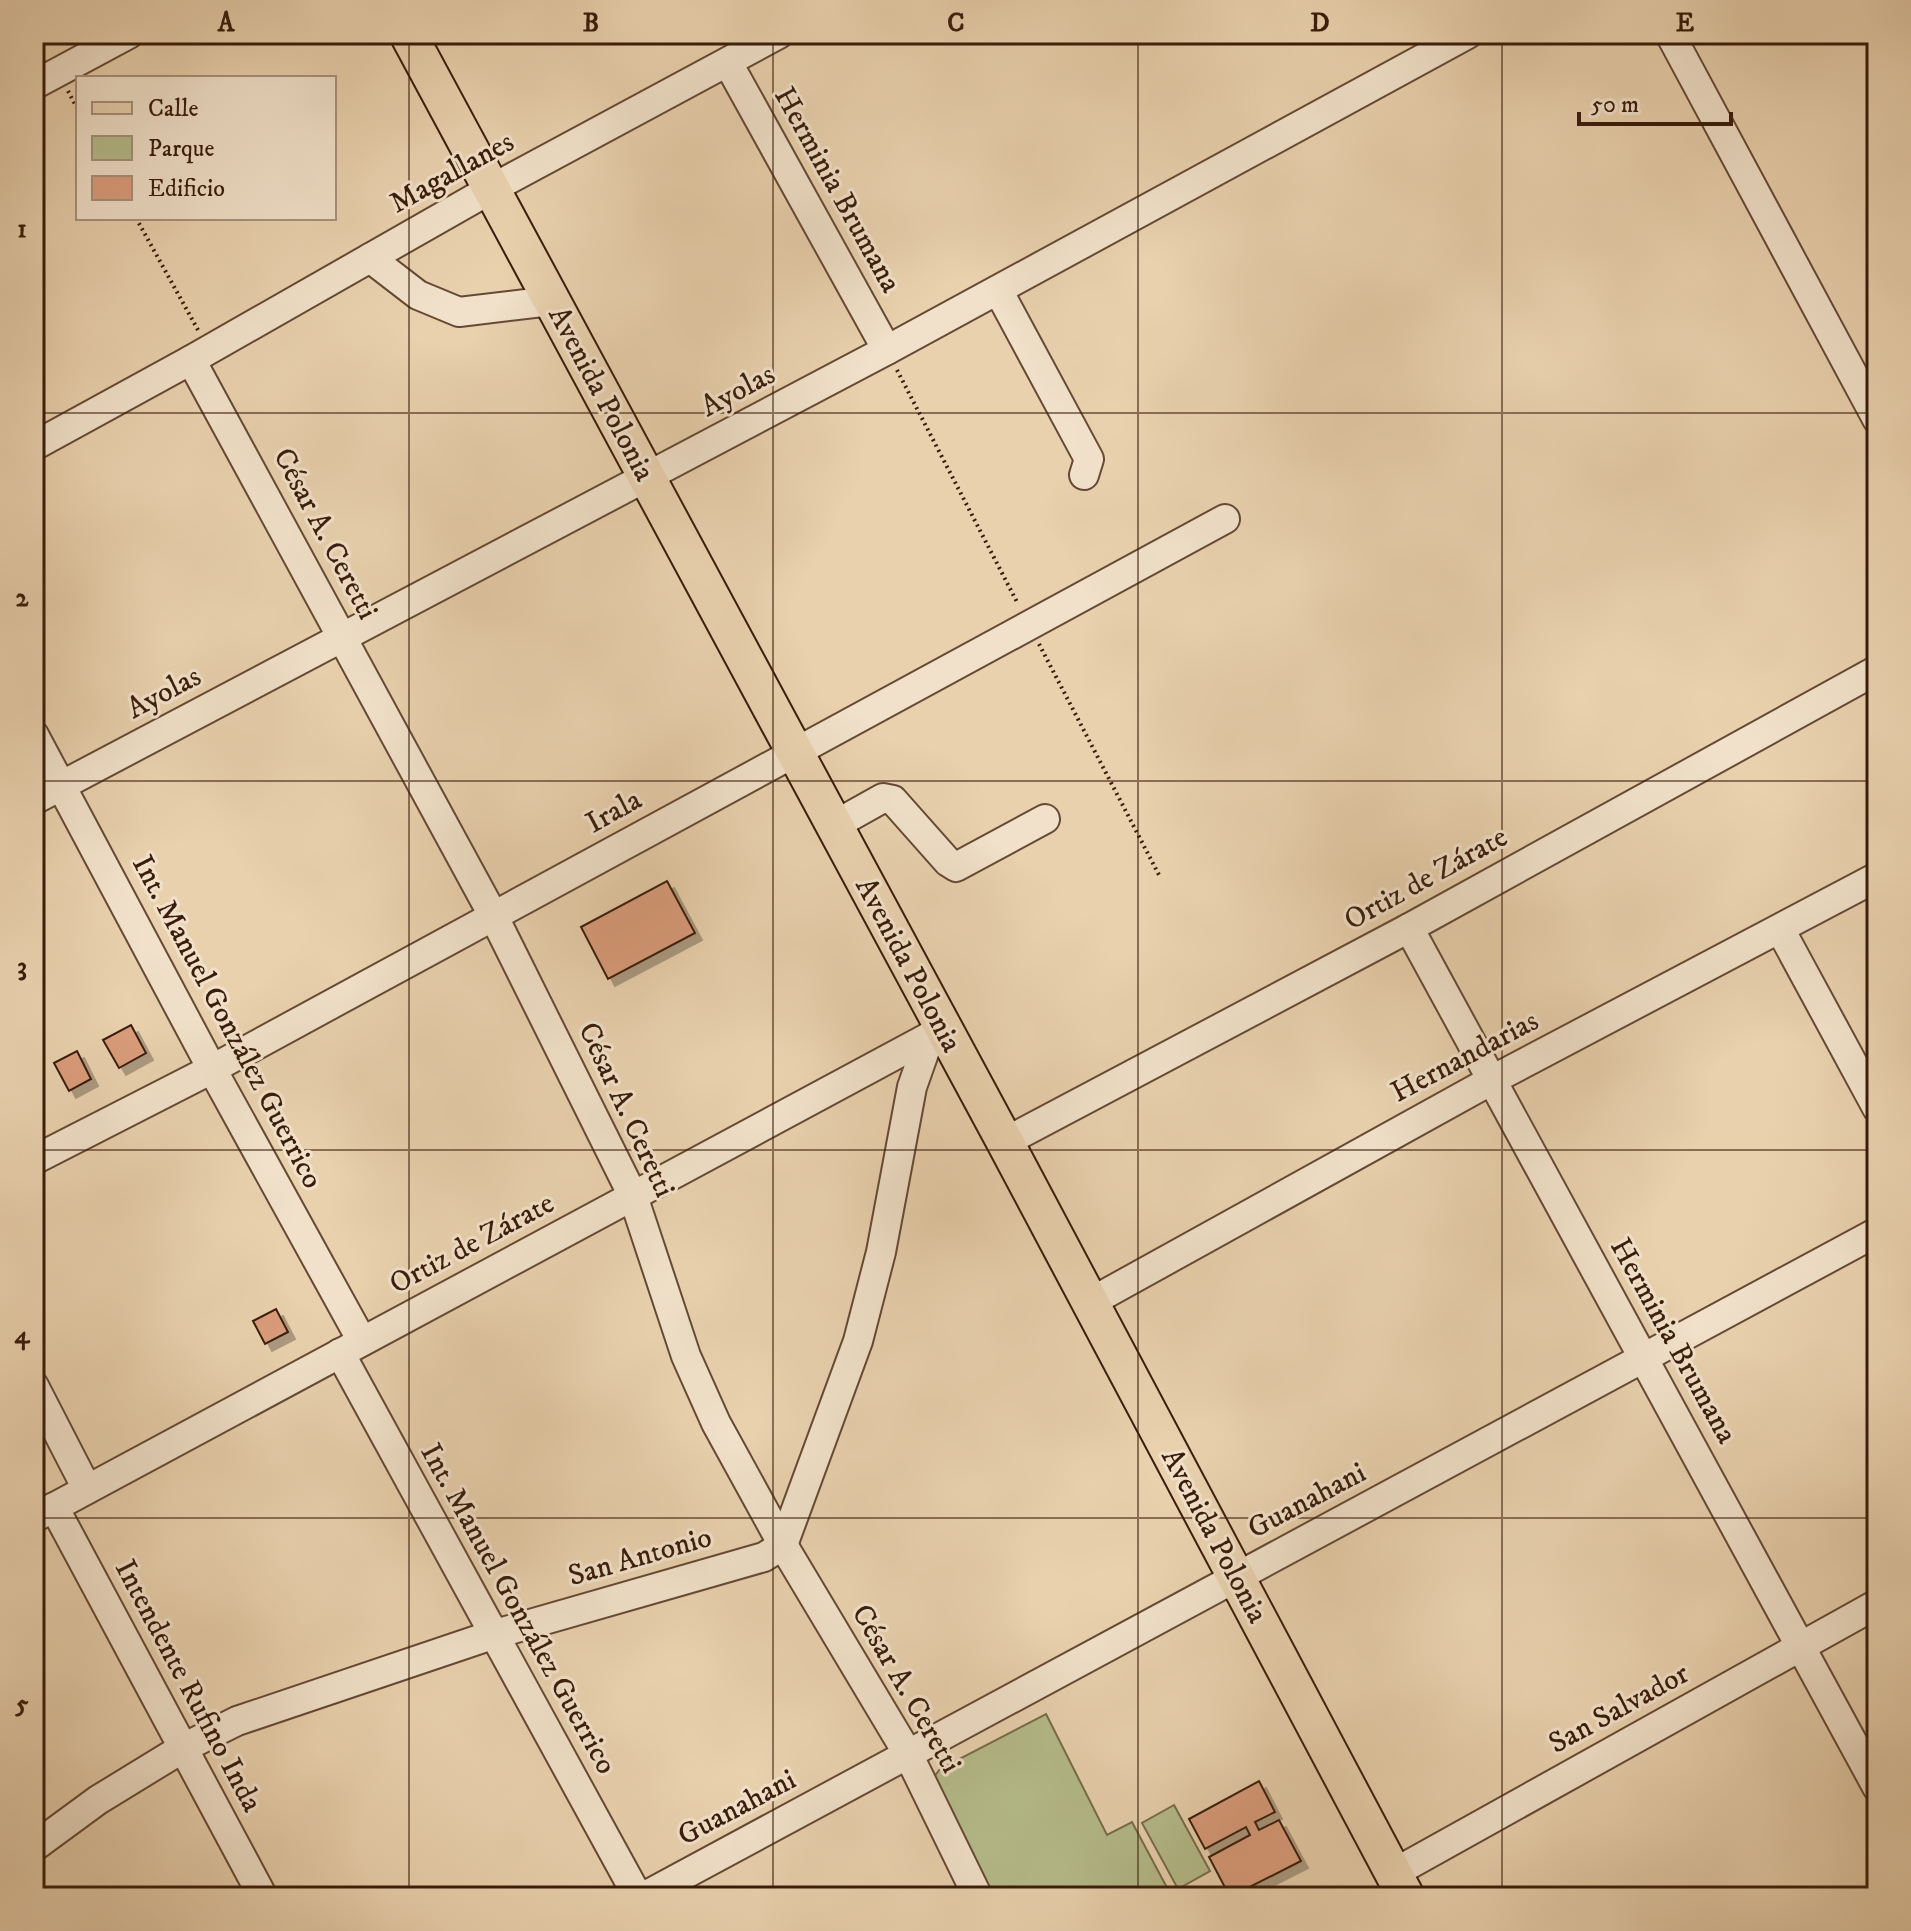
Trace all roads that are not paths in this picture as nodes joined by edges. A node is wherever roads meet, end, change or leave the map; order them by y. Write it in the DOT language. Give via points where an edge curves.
graph roads {
  1 [pos="129,34"];
  2 [pos="408,34"];
  3 [pos="779,34"];
  4 [pos="1468,34"];
  5 [pos="1670,34"];
  6 [pos="728,63"];
  7 [pos="34,85"];
  8 [pos="491,189"];
  9 [pos="370,258"];
  10 [pos="998,290"];
  11 [pos="551,301"];
  12 [pos="887,350"];
  13 [pos="200,355"];
  14 [pos="1877,419"];
  15 [pos="34,446"];
  16 [pos="1084,475"];
  17 [pos="646,478"];
  18 [pos="1225,519"];
  19 [pos="342,637"];
  20 [pos="1877,670"];
  21 [pos="34,735"];
  22 [pos="793,752"];
  23 [pos="62,786"];
  24 [pos="34,800"];
  25 [pos="1045,819"];
  26 [pos="833,826"];
  27 [pos="1877,877"];
  28 [pos="494,917"];
  29 [pos="1409,928"];
  30 [pos="1780,929"];
  31 [pos="936,1032"];
  32 [pos="212,1069"];
  33 [pos="1492,1080"];
  34 [pos="1877,1108"];
  35 [pos="1005,1142"];
  36 [pos="34,1160"];
  37 [pos="633,1196"];
  38 [pos="1877,1232"];
  39 [pos="1089,1303"];
  40 [pos="351,1347"];
  41 [pos="1644,1358"];
  42 [pos="34,1386"];
  43 [pos="87,1489"];
  44 [pos="44,1513"];
  45 [pos="783,1545"];
  46 [pos="1236,1578"];
  47 [pos="1877,1604"];
  48 [pos="492,1635"];
  49 [pos="1800,1646"];
  50 [pos="183,1748"];
  51 [pos="908,1754"];
  52 [pos="1877,1787"];
  53 [pos="34,1847"];
  54 [pos="1400,1885"];
  55 [pos="263,1897"];
  56 [pos="640,1897"];
  57 [pos="978,1897"];
  1 -- 7 [label="street"];
  2 -- 8 [label="main road, Avenida Polonia"];
  3 -- 6 [label="street, Magallanes"];
  4 -- 10 [label="street, Ayolas"];
  5 -- 14 [label="street"];
  6 -- 8 [label="street, Magallanes"];
  6 -- 12 [label="street, Herminia Brumana"];
  8 -- 9 [label="street, Magallanes"];
  8 -- 11 [label="main road, Avenida Polonia"];
  9 -- 11 [label="street" via="418,295 459,312"];
  9 -- 13 [label="street, Magallanes"];
  10 -- 12 [label="street, Ayolas"];
  10 -- 16 [label="street" via="1089,459"];
  11 -- 17 [label="main road, Avenida Polonia"];
  12 -- 17 [label="street, Ayolas"];
  13 -- 15 [label="street, Magallanes"];
  13 -- 19 [label="street, César A. Ceretti"];
  17 -- 19 [label="street, Ayolas"];
  17 -- 22 [label="main road, Avenida Polonia"];
  18 -- 22 [label="street, Irala"];
  19 -- 23 [label="street, Ayolas"];
  19 -- 28 [label="street, César A. Ceretti"];
  20 -- 29 [label="street, Ortiz de Zárate"];
  21 -- 23 [label="street, Int. Manuel González Guerrico"];
  22 -- 26 [label="main road, Avenida Polonia"];
  22 -- 28 [label="street, Irala"];
  23 -- 24 [label="street, Ayolas"];
  23 -- 32 [label="street, Int. Manuel González Guerrico"];
  25 -- 26 [label="street" via="956,867 893,800 883,798"];
  26 -- 31 [label="main road, Avenida Polonia"];
  27 -- 30 [label="street, Hernandarias"];
  28 -- 32 [label="street, Irala"];
  28 -- 37 [label="street, César A. Ceretti"];
  29 -- 33 [label="street, Herminia Brumana"];
  29 -- 35 [label="street, Ortiz de Zárate"];
  30 -- 33 [label="street, Hernandarias"];
  30 -- 34 [label="street"];
  31 -- 35 [label="main road, Avenida Polonia"];
  31 -- 37 [label="street, Ortiz de Zárate"];
  31 -- 45 [label="street" via="912,1087 858,1341"];
  32 -- 36 [label="street, Irala"];
  32 -- 40 [label="street, Int. Manuel González Guerrico"];
  33 -- 39 [label="street, Hernandarias"];
  33 -- 41 [label="street, Herminia Brumana"];
  35 -- 39 [label="main road, Avenida Polonia"];
  37 -- 40 [label="street, Ortiz de Zárate"];
  37 -- 45 [label="street, César A. Ceretti" via="686,1356"];
  38 -- 41 [label="street, Guanahani"];
  39 -- 46 [label="main road, Avenida Polonia"];
  40 -- 43 [label="street, Ortiz de Zárate"];
  40 -- 48 [label="street, Int. Manuel González Guerrico"];
  41 -- 46 [label="street, Guanahani"];
  41 -- 49 [label="street, Herminia Brumana"];
  42 -- 43 [label="street"];
  43 -- 44 [label="street, Ortiz de Zárate"];
  44 -- 50 [label="street, Intendente Rufino Inda"];
  45 -- 48 [label="street, San Antonio" via="764,1557"];
  45 -- 51 [label="street, César A. Ceretti"];
  46 -- 51 [label="street, Guanahani"];
  46 -- 54 [label="main road, Avenida Polonia"];
  47 -- 49 [label="street, San Salvador"];
  48 -- 50 [label="street, San Antonio" via="237,1721"];
  48 -- 56 [label="street, Int. Manuel González Guerrico"];
  49 -- 52 [label="street, Herminia Brumana"];
  49 -- 54 [label="street, San Salvador"];
  50 -- 53 [label="street, San Antonio"];
  50 -- 55 [label="street, Intendente Rufino Inda"];
  51 -- 56 [label="street, Guanahani"];
  51 -- 57 [label="street, César A. Ceretti"];
}
